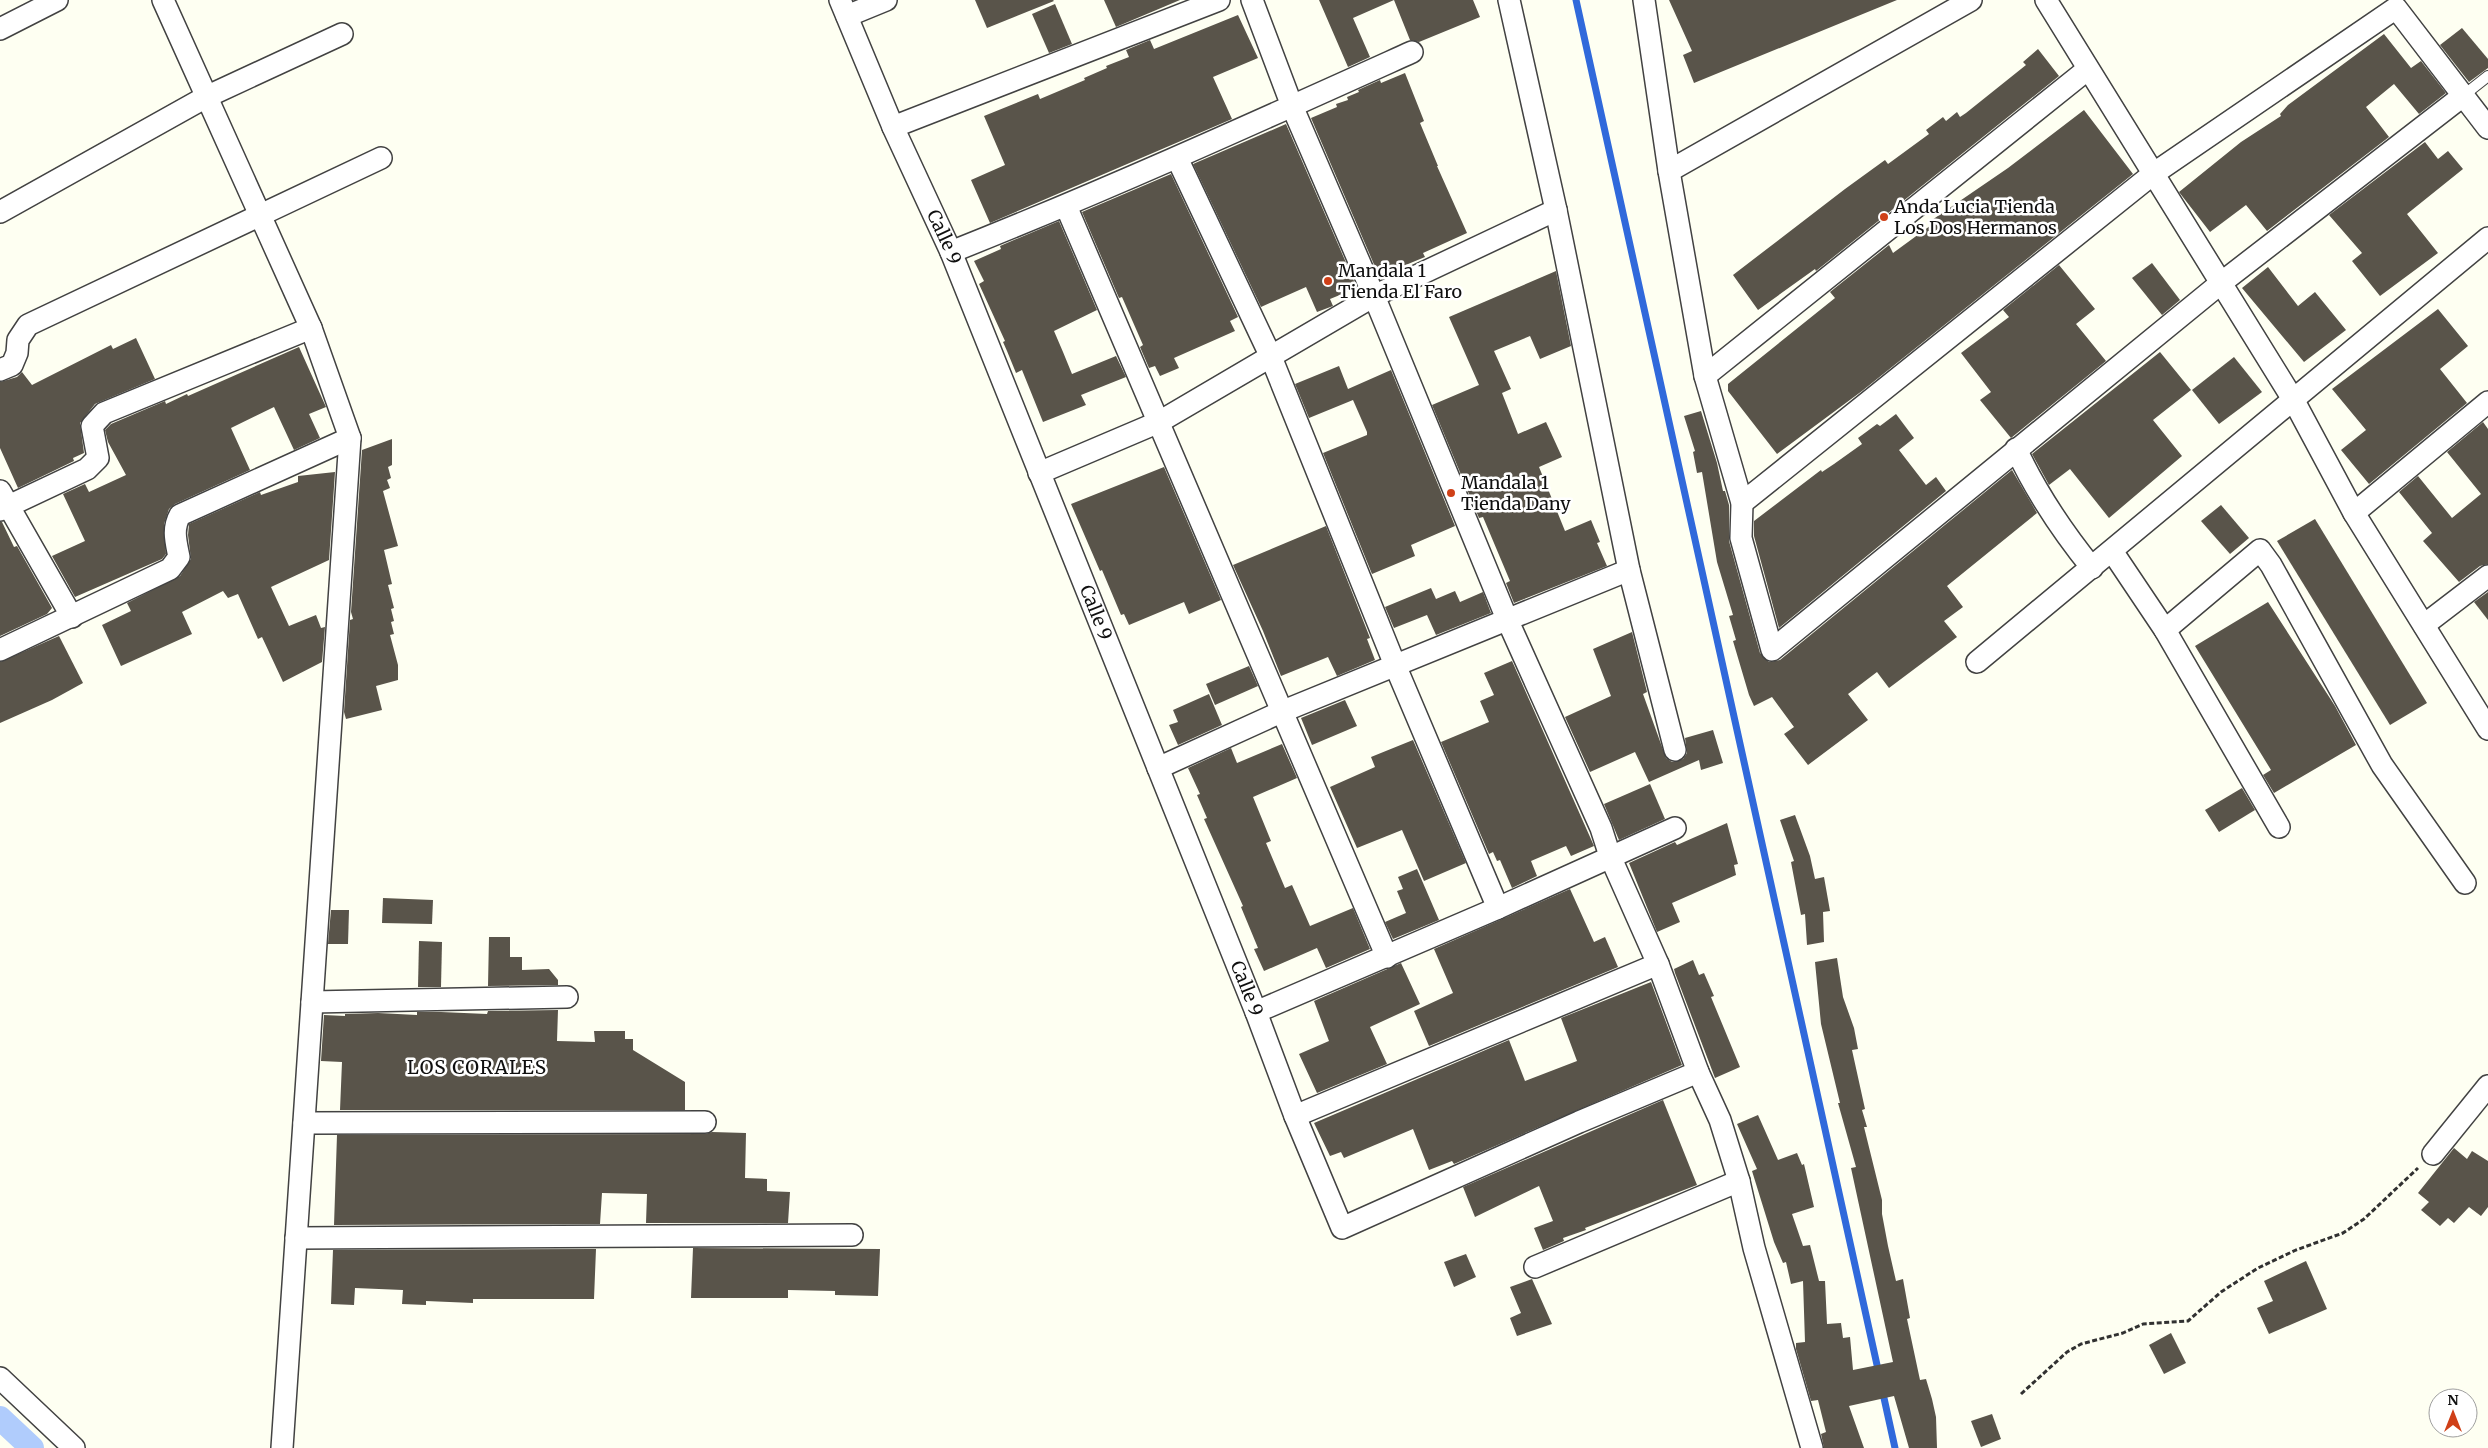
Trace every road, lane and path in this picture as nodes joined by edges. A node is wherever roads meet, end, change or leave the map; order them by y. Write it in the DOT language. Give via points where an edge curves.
graph roads {
  1 [pos="57,0"];
  2 [pos="163,0"];
  3 [pos="886,0"];
  4 [pos="1219,0"];
  5 [pos="1252,0"];
  6 [pos="1510,0"];
  7 [pos="1644,0"];
  8 [pos="1971,0"];
  9 [pos="2046,0"];
  10 [pos="844,8"];
  11 [pos="2,22"];
  12 [pos="342,34"];
  13 [pos="1412,52"];
  14 [pos="2088,69"];
  15 [pos="2488,76"];
  16 [pos="2464,95"];
  17 [pos="206,97"];
  18 [pos="1292,106"];
  19 [pos="893,127"];
  20 [pos="2488,128"];
  21 [pos="381,158"];
  22 [pos="1177,158"];
  23 [pos="1669,171"];
  24 [pos="2153,174"];
  25 [pos="1066,206"];
  26 [pos="1556,210"];
  27 [pos="0,212"];
  28 [pos="259,215"];
  29 [pos="2488,238"];
  30 [pos="951,252"];
  31 [pos="2220,283"];
  32 [pos="1374,296"];
  33 [pos="311,328"];
  34 [pos="1271,357"];
  35 [pos="0,370"];
  36 [pos="1705,376"];
  37 [pos="2294,401"];
  38 [pos="2488,402"];
  39 [pos="1159,422"];
  40 [pos="350,438"];
  41 [pos="2016,449"];
  42 [pos="1039,473"];
  43 [pos="3,502"];
  44 [pos="1742,503"];
  45 [pos="2354,513"];
  46 [pos="2112,551"];
  47 [pos="2092,568"];
  48 [pos="1629,570"];
  49 [pos="2488,576"];
  50 [pos="72,617"];
  51 [pos="1507,618"];
  52 [pos="2424,625"];
  53 [pos="2165,630"];
  54 [pos="0,650"];
  55 [pos="1977,662"];
  56 [pos="1395,666"];
  57 [pos="1281,712"];
  58 [pos="2487,724"];
  59 [pos="1675,750"];
  60 [pos="1158,768"];
  61 [pos="1674,828"];
  62 [pos="2279,828"];
  63 [pos="1610,856"];
  64 [pos="2465,883"];
  65 [pos="1498,908"];
  66 [pos="1387,957"];
  67 [pos="1658,964"];
  68 [pos="567,997"];
  69 [pos="312,1002"];
  70 [pos="1256,1012"];
  71 [pos="1698,1072"];
  72 [pos="2488,1086"];
  73 [pos="1294,1116"];
  74 [pos="705,1122"];
  75 [pos="304,1123"];
  76 [pos="2433,1154"];
  77 [pos="1739,1181"];
  78 [pos="852,1235"];
  79 [pos="296,1238"];
  80 [pos="1535,1267"];
  81 [pos="0,1378"];
  82 [pos="2021,1394"];
  83 [pos="74,1448"];
  84 [pos="282,1448"];
  85 [pos="1812,1448"];
  1 -- 11 [label="street"];
  2 -- 17 [label="street"];
  3 -- 10 [label="street"];
  4 -- 19 [label="street"];
  5 -- 18 [label="street"];
  6 -- 26 [label="street"];
  7 -- 23 [label="street"];
  8 -- 23 [label="street"];
  9 -- 14 [label="street"];
  10 -- 19 [label="street, Calle 9"];
  12 -- 17 [label="street"];
  13 -- 18 [label="street"];
  14 -- 24 [label="street"];
  14 -- 36 [label="street"];
  15 -- 16 [label="lane"];
  16 -- 20 [label="street"];
  16 -- 24 [label="street" via="2396,8"];
  16 -- 31 [label="street"];
  17 -- 27 [label="street"];
  17 -- 28 [label="street"];
  18 -- 22 [label="street"];
  18 -- 32 [label="street"];
  19 -- 30 [label="street, Calle 9"];
  21 -- 28 [label="street"];
  22 -- 25 [label="street"];
  22 -- 34 [label="street"];
  23 -- 36 [label="street"];
  24 -- 31 [label="street"];
  24 -- 44 [label="street"];
  25 -- 30 [label="street"];
  25 -- 39 [label="street"];
  26 -- 32 [label="street"];
  26 -- 48 [label="street"];
  28 -- 33 [label="street"];
  28 -- 35 [label="street" via="28,325 18,340 12,365"];
  29 -- 37 [label="street"];
  30 -- 42 [label="street, Calle 9"];
  31 -- 37 [label="street"];
  31 -- 41 [label="street"];
  32 -- 34 [label="street"];
  32 -- 51 [label="street"];
  33 -- 40 [label="street"];
  33 -- 43 [label="street" via="104,413 92,426 98,458 87,470"];
  34 -- 39 [label="street"];
  34 -- 56 [label="street"];
  36 -- 44 [label="street"];
  37 -- 45 [label="street"];
  37 -- 46 [label="street"];
  38 -- 45 [label="street"];
  39 -- 42 [label="street"];
  39 -- 57 [label="street"];
  40 -- 50 [label="street" via="180,515 175,524 179,557 170,569"];
  40 -- 69 [label="street"];
  41 -- 44 [label="street" via="1772,650 1741,538"];
  41 -- 47 [label="street" via="2068,539"];
  42 -- 60 [label="street, Calle 9"];
  43 -- 50 [label="street"];
  45 -- 52 [label="street"];
  46 -- 47 [label="street"];
  46 -- 53 [label="street"];
  47 -- 55 [label="street"];
  48 -- 51 [label="street"];
  48 -- 59 [label="street"];
  49 -- 52 [label="street"];
  50 -- 54 [label="street"];
  51 -- 56 [label="street"];
  51 -- 63 [label="street" via="1601,828"];
  52 -- 58 [label="street"];
  53 -- 62 [label="street"];
  53 -- 64 [label="street" via="2260,550 2382,765"];
  56 -- 57 [label="street"];
  56 -- 65 [label="street"];
  57 -- 60 [label="street"];
  57 -- 66 [label="street"];
  60 -- 70 [label="street, Calle 9"];
  61 -- 63 [label="street"];
  63 -- 65 [label="street"];
  63 -- 67 [label="street"];
  65 -- 66 [label="street"];
  66 -- 70 [label="street"];
  67 -- 71 [label="street"];
  67 -- 73 [label="street"];
  68 -- 69 [label="street"];
  69 -- 75 [label="street"];
  70 -- 73 [label="street, Calle 9"];
  71 -- 73 [label="street, Calle 9" via="1342,1228"];
  71 -- 77 [label="street" via="1720,1120"];
  72 -- 76 [label="street"];
  74 -- 75 [label="street"];
  75 -- 79 [label="street"];
  76 -- 82 [label="path" via="2364,1219 2342,1233 2258,1268 2221,1292 2188,1321 2143,1324 2081,1344 2066,1352"];
  77 -- 80 [label="street"];
  77 -- 85 [label="street" via="1754,1248"];
  78 -- 79 [label="street"];
  79 -- 84 [label="street"];
  81 -- 83 [label="street"];
}
